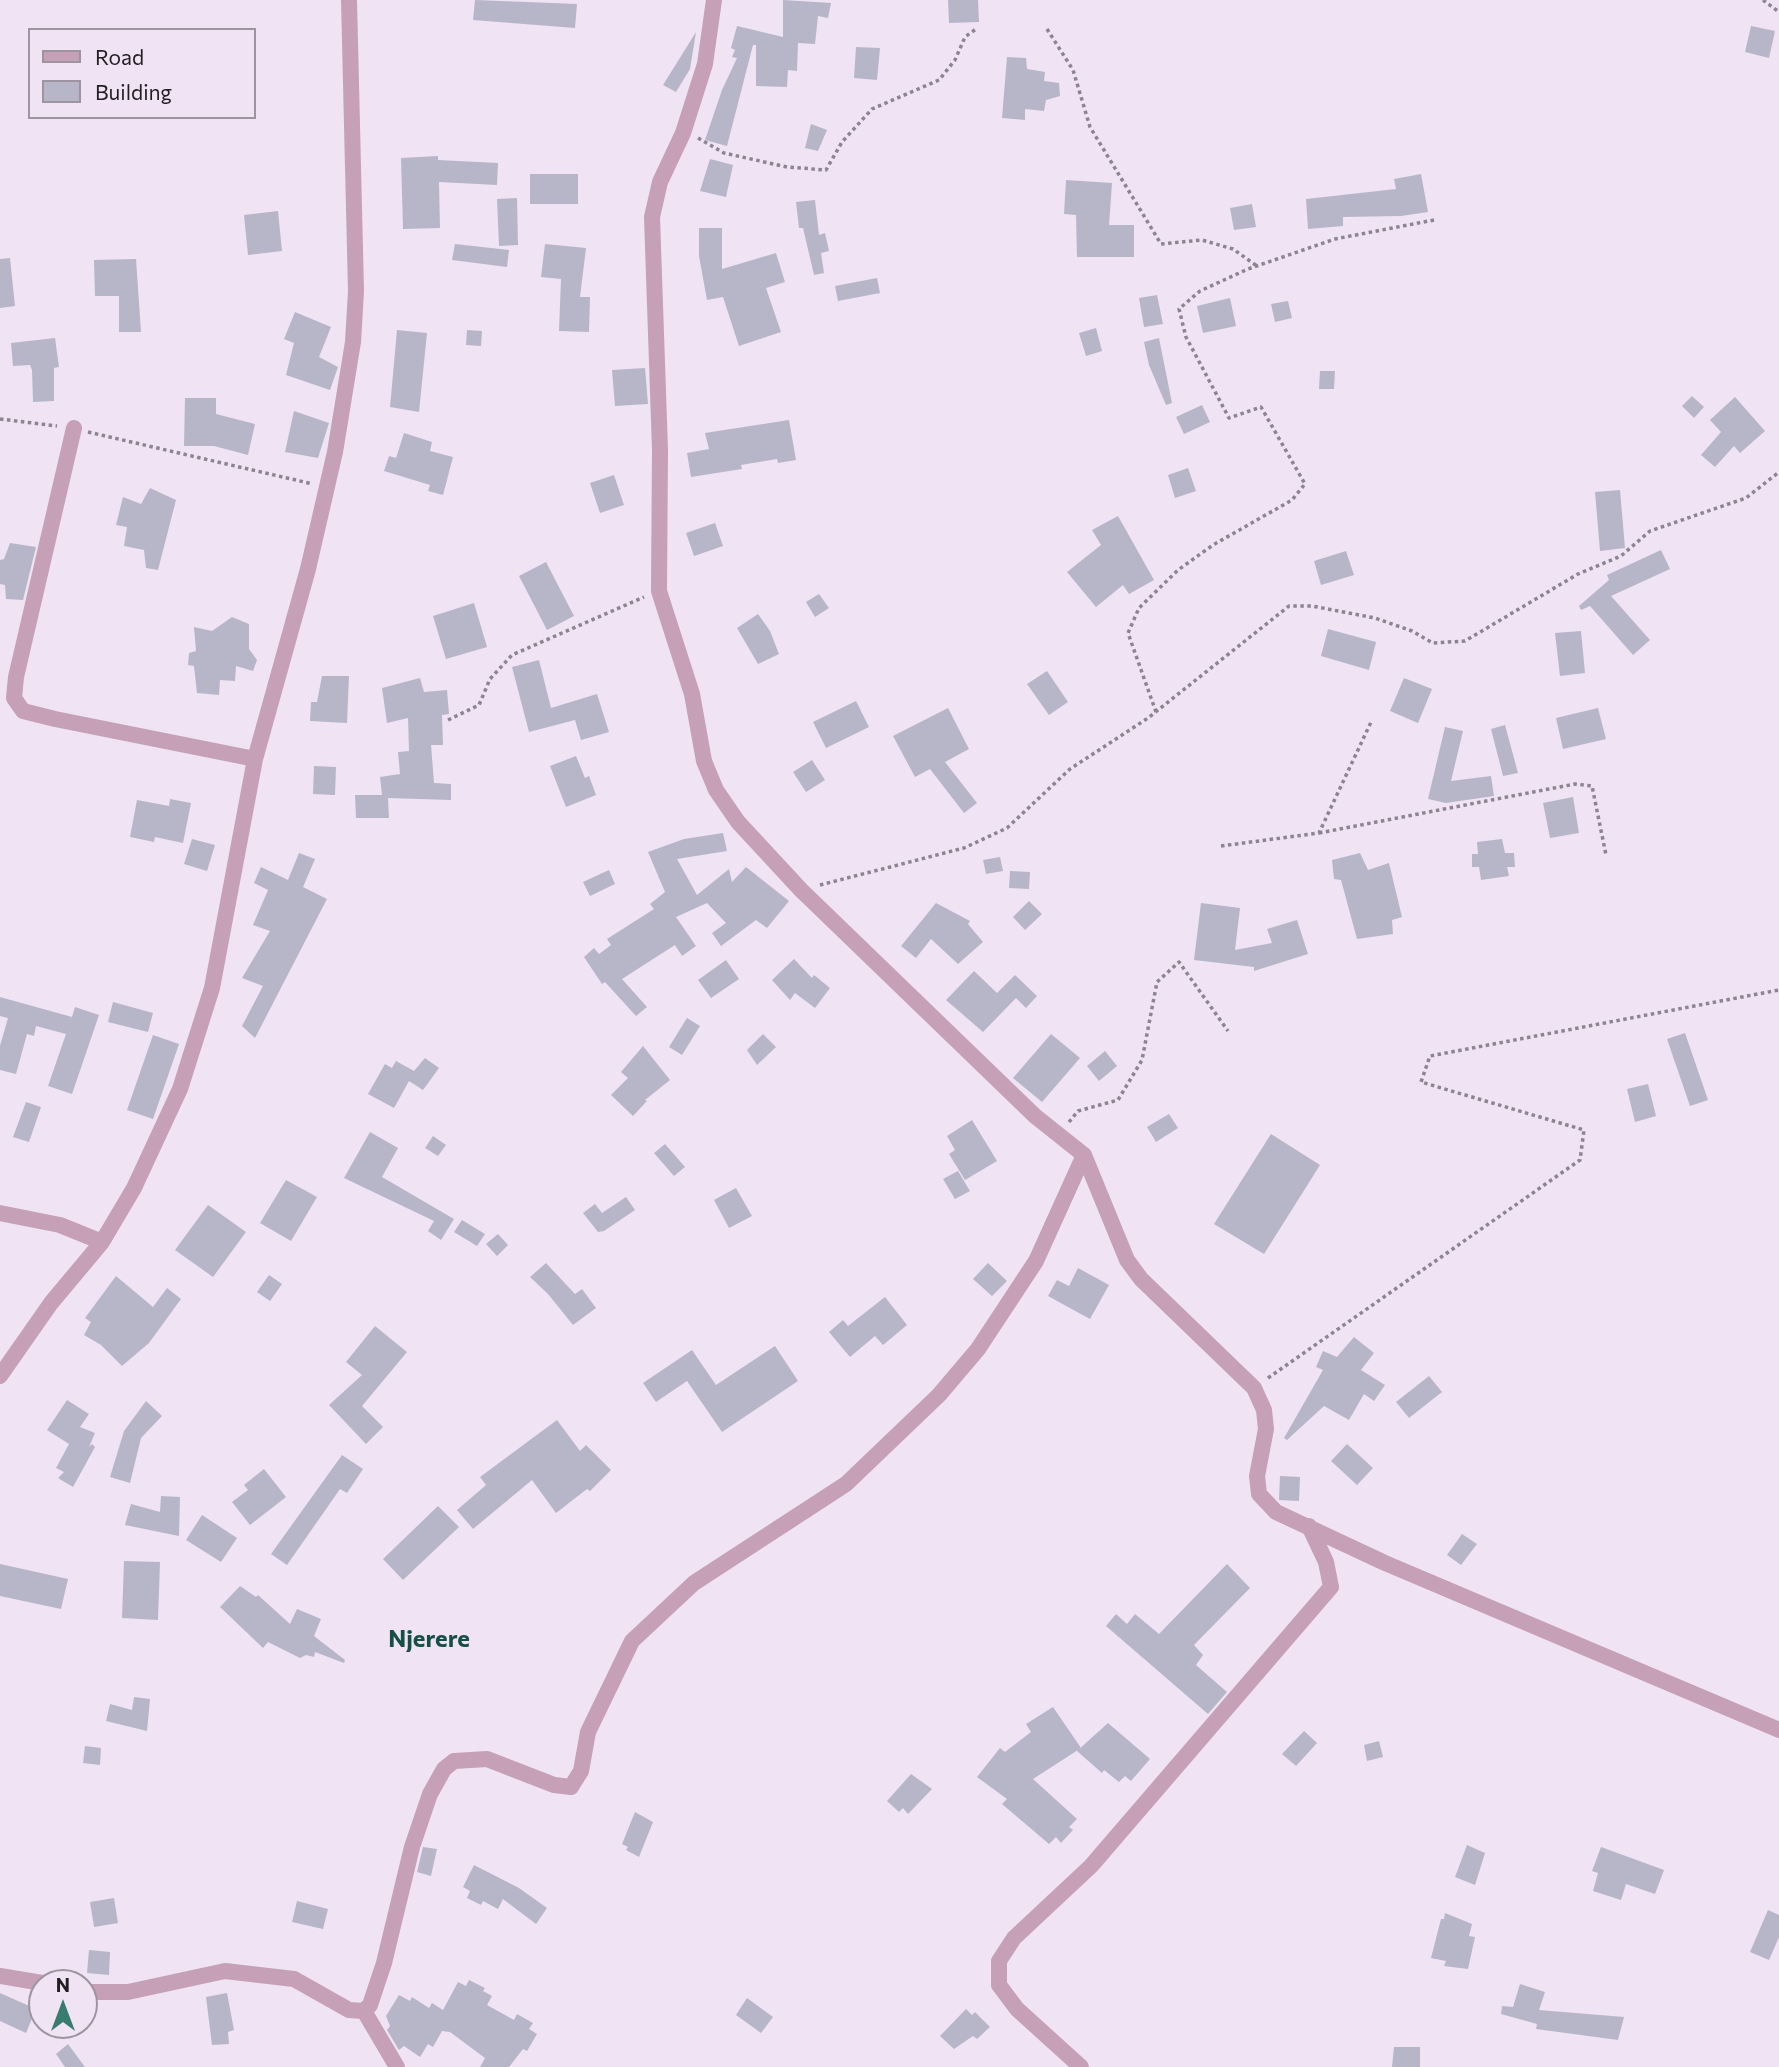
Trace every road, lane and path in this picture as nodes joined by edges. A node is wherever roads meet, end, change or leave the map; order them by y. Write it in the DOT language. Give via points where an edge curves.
graph roads {
  1 [pos="349,0"];
  2 [pos="714,0"];
  3 [pos="1763,0"];
  4 [pos="1779,12"];
  5 [pos="976,29"];
  6 [pos="1048,29"];
  7 [pos="686,123"];
  8 [pos="1434,220"];
  9 [pos="1257,266"];
  10 [pos="0,419"];
  11 [pos="75,428"];
  12 [pos="1779,472"];
  13 [pos="325,487"];
  14 [pos="659,591"];
  15 [pos="1156,712"];
  16 [pos="448,720"];
  17 [pos="1372,720"];
  18 [pos="255,759"];
  19 [pos="1319,833"];
  20 [pos="1221,846"];
  21 [pos="1606,855"];
  22 [pos="801,890"];
  23 [pos="1779,990"];
  24 [pos="1228,1031"];
  25 [pos="1059,1135"];
  26 [pos="1084,1155"];
  27 [pos="0,1213"];
  28 [pos="102,1242"];
  29 [pos="0,1376"];
  30 [pos="1254,1388"];
  31 [pos="1309,1526"];
  32 [pos="1779,1730"];
  33 [pos="0,1976"];
  34 [pos="28,1981"];
  35 [pos="98,1992"];
  36 [pos="364,2011"];
  37 [pos="397,2067"];
  38 [pos="1081,2067"];
  1 -- 13 [label="street" via="356,291 353,342"];
  2 -- 7 [label="street" via="705,64"];
  3 -- 4 [label="path"];
  5 -- 7 [label="path" via="965,37 939,80 872,109 842,142 826,170 724,153 699,139"];
  6 -- 9 [label="path" via="1073,70 1090,127 1161,244 1202,240 1233,249"];
  7 -- 14 [label="street" via="660,182 652,217 660,450"];
  8 -- 9 [label="path" via="1335,239"];
  9 -- 15 [label="path" via="1200,291 1179,309 1186,337 1229,418 1261,407 1305,484 1292,500 1178,570 1139,608 1128,633"];
  10 -- 11 [label="path"];
  11 -- 13 [label="path"];
  11 -- 18 [label="street" via="14,698 23,711"];
  12 -- 15 [label="path" via="1746,498 1650,531 1621,556 1577,574 1465,641 1433,643 1375,618 1289,606"];
  13 -- 18 [label="street" via="308,569"];
  14 -- 16 [label="path" via="512,655 490,679 479,705"];
  14 -- 22 [label="street" via="692,694 704,761 716,790 738,822"];
  15 -- 22 [label="path" via="1070,769 1007,828 964,848"];
  17 -- 19 [label="path"];
  18 -- 28 [label="street" via="212,988 184,1077 134,1188"];
  19 -- 20 [label="path"];
  19 -- 21 [label="path" via="1575,784 1592,786"];
  22 -- 25 [label="street"];
  23 -- 30 [label="path" via="1430,1056 1421,1082 1584,1130 1580,1160"];
  24 -- 25 [label="path" via="1179,962 1157,982 1142,1060 1118,1100 1077,1111"];
  25 -- 26 [label="street"];
  26 -- 30 [label="street" via="1127,1260"];
  26 -- 36 [label="street" via="1036,1261 978,1349 939,1395 846,1484 694,1583 632,1642 588,1732 581,1771 571,1787 554,1786 487,1759 454,1761 444,1769 412,1847 384,1963"];
  27 -- 28 [label="street" via="60,1225"];
  28 -- 29 [label="street" via="51,1303"];
  30 -- 31 [label="street" via="1266,1429 1256,1476 1259,1494 1276,1512"];
  31 -- 32 [label="street" via="1385,1563"];
  31 -- 38 [label="street" via="1326,1562 1331,1587 1091,1866 1014,1938 999,1961 999,1985 1017,2009"];
  33 -- 34 [label="street"];
  35 -- 36 [label="street" via="128,1992 225,1971 294,1979 349,2010"];
  36 -- 37 [label="street"];
}
